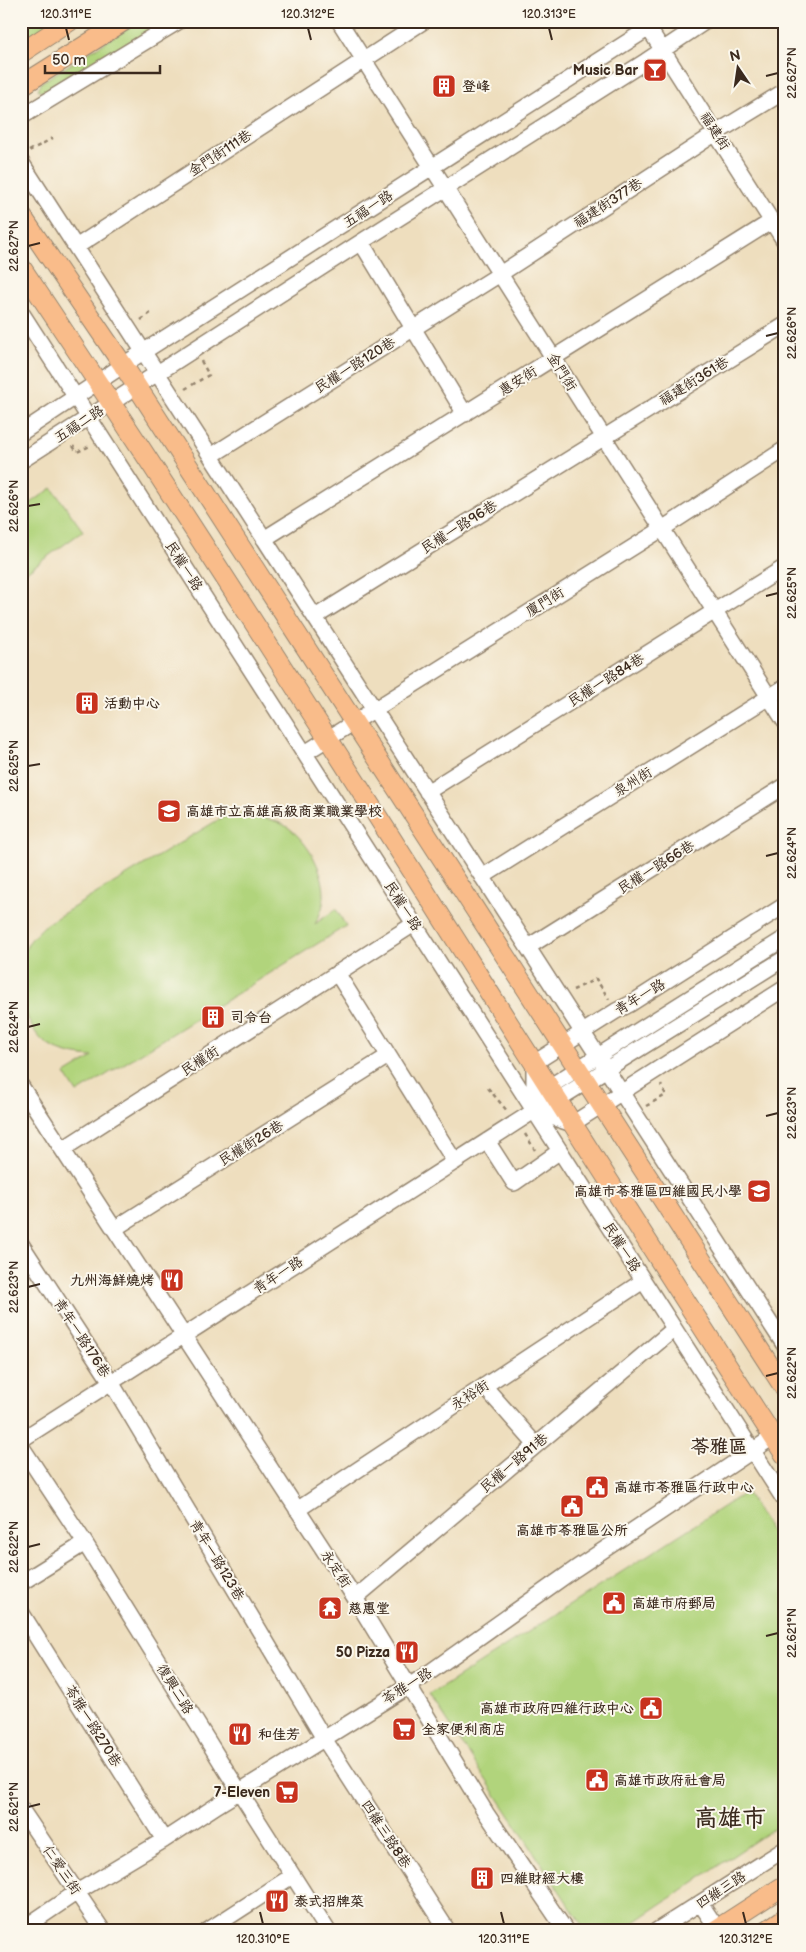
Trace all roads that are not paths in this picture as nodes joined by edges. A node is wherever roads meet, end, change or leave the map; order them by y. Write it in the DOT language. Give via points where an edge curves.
graph roads {
  1 [pos="70,21"];
  2 [pos="124,21"];
  3 [pos="180,21"];
  4 [pos="339,21"];
  5 [pos="424,21"];
  6 [pos="706,21"];
  7 [pos="651,24"];
  8 [pos="663,51"];
  9 [pos="21,53"];
  10 [pos="364,60"];
  11 [pos="21,86"];
  12 [pos="785,91"];
  13 [pos="21,116"];
  14 [pos="716,133"];
  15 [pos="21,162"];
  16 [pos="433,168"];
  17 [pos="446,189"];
  18 [pos="21,215"];
  19 [pos="772,221"];
  20 [pos="361,242"];
  21 [pos="785,242"];
  22 [pos="76,247"];
  23 [pos="21,267"];
  24 [pos="500,274"];
  25 [pos="21,312"];
  26 [pos="785,325"];
  27 [pos="414,327"];
  28 [pos="143,352"];
  29 [pos="554,358"];
  30 [pos="123,365"];
  31 [pos="157,373"];
  32 [pos="98,382"];
  33 [pos="137,387"];
  34 [pos="76,397"];
  35 [pos="111,403"];
  36 [pos="465,414"];
  37 [pos="89,417"];
  38 [pos="21,433"];
  39 [pos="603,437"];
  40 [pos="785,449"];
  41 [pos="211,456"];
  42 [pos="21,461"];
  43 [pos="662,529"];
  44 [pos="264,539"];
  45 [pos="785,567"];
  46 [pos="714,612"];
  47 [pos="315,617"];
  48 [pos="785,686"];
  49 [pos="768,697"];
  50 [pos="374,709"];
  51 [pos="352,722"];
  52 [pos="785,722"];
  53 [pos="329,738"];
  54 [pos="304,753"];
  55 [pos="785,786"];
  56 [pos="427,792"];
  57 [pos="482,877"];
  58 [pos="785,905"];
  59 [pos="769,915"];
  60 [pos="414,924"];
  61 [pos="784,939"];
  62 [pos="528,947"];
  63 [pos="785,958"];
  64 [pos="337,973"];
  65 [pos="785,988"];
  66 [pos="582,1033"];
  67 [pos="563,1045"];
  68 [pos="388,1056"];
  69 [pos="598,1056"];
  70 [pos="534,1063"];
  71 [pos="606,1070"];
  72 [pos="582,1075"];
  73 [pos="21,1086"];
  74 [pos="621,1093"];
  75 [pos="553,1094"];
  76 [pos="601,1105"];
  77 [pos="534,1111"];
  78 [pos="572,1124"];
  79 [pos="487,1141"];
  80 [pos="63,1150"];
  81 [pos="560,1151"];
  82 [pos="455,1162"];
  83 [pos="114,1229"];
  84 [pos="21,1244"];
  85 [pos="644,1281"];
  86 [pos="674,1329"];
  87 [pos="184,1336"];
  88 [pos="785,1346"];
  89 [pos="111,1382"];
  90 [pos="484,1386"];
  91 [pos="785,1389"];
  92 [pos="779,1433"];
  93 [pos="21,1440"];
  94 [pos="536,1445"];
  95 [pos="21,1446"];
  96 [pos="752,1450"];
  97 [pos="785,1455"];
  98 [pos="785,1501"];
  99 [pos="296,1510"];
  100 [pos="85,1543"];
  101 [pos="21,1582"];
  102 [pos="355,1598"];
  103 [pos="21,1612"];
  104 [pos="408,1686"];
  105 [pos="323,1738"];
  106 [pos="239,1791"];
  107 [pos="22,1810"];
  108 [pos="164,1840"];
  109 [pos="785,1848"];
  110 [pos="292,1876"];
  111 [pos="785,1885"];
  112 [pos="77,1892"];
  113 [pos="700,1903"];
  114 [pos="785,1918"];
  115 [pos="21,1930"];
  116 [pos="717,1930"];
  117 [pos="104,1931"];
  118 [pos="207,1931"];
  119 [pos="328,1931"];
  120 [pos="448,1931"];
  121 [pos="566,1931"];
  122 [pos="656,1931"];
  123 [pos="766,1931"];
  1 -- 9 [label="main road"];
  2 -- 11 [label="main road"];
  3 -- 13 [label="street"];
  4 -- 10 [label="street, 金門街"];
  5 -- 10 [label="street, 金門街111巷"];
  6 -- 8 [label="street, 五福一路"];
  7 -- 8 [label="street, 福建街"];
  7 -- 16 [label="street, 五福一路"];
  8 -- 14 [label="street, 福建街"];
  8 -- 17 [label="street, 五福一路"];
  10 -- 16 [label="street, 金門街"];
  10 -- 22 [label="street, 金門街111巷"];
  12 -- 14 [label="street, 福建街377巷"];
  14 -- 19 [label="street, 福建街"];
  14 -- 24 [label="street, 福建街377巷"];
  15 -- 22 [label="street"];
  16 -- 17 [label="street, 金門街"];
  16 -- 28 [label="street, 五福一路"];
  17 -- 20 [label="street, 五福一路"];
  17 -- 24 [label="street, 金門街"];
  18 -- 30 [label="main road"];
  19 -- 21 [label="street, 福建街"];
  19 -- 29 [label="street, 惠安街"];
  20 -- 27 [label="street"];
  20 -- 31 [label="street, 五福一路"];
  22 -- 28 [label="street"];
  23 -- 32 [label="main road, 民權一路"];
  24 -- 27 [label="street, 民權一路120巷"];
  24 -- 29 [label="street, 金門街"];
  25 -- 34 [label="street, 民權一路"];
  26 -- 39 [label="street, 福建街361巷"];
  27 -- 36 [label="street"];
  27 -- 41 [label="street, 民權一路120巷"];
  28 -- 30 [label="street, 五福一路"];
  28 -- 31 [label="street"];
  29 -- 36 [label="street, 惠安街"];
  29 -- 39 [label="street, 金門街"];
  30 -- 32 [label="street, 五福一路"];
  30 -- 33 [label="main road"];
  31 -- 33 [label="street, 五福一路"];
  31 -- 41 [label="street"];
  32 -- 34 [label="street, 五福一路"];
  32 -- 35 [label="main road, 民權一路"];
  33 -- 35 [label="street, 五福二路"];
  33 -- 51 [label="main road"];
  34 -- 37 [label="street, 民權一路"];
  34 -- 38 [label="street, 五福二路"];
  35 -- 37 [label="street, 五福二路"];
  35 -- 53 [label="main road, 民權一路"];
  36 -- 44 [label="street, 惠安街"];
  37 -- 42 [label="street, 五福二路"];
  37 -- 54 [label="street, 民權一路"];
  39 -- 43 [label="street, 金門街"];
  39 -- 47 [label="street, 民權一路96巷"];
  40 -- 43 [label="street, 廈門街"];
  41 -- 44 [label="street"];
  43 -- 46 [label="street, 金門街"];
  43 -- 50 [label="street, 廈門街"];
  44 -- 47 [label="street"];
  45 -- 46 [label="street, 民權一路84巷"];
  46 -- 49 [label="street, 金門街"];
  46 -- 56 [label="street, 民權一路84巷"];
  47 -- 50 [label="street"];
  48 -- 49 [label="street, 泉州街"];
  49 -- 52 [label="street, 金門街"];
  49 -- 57 [label="street, 泉州街"];
  50 -- 51 [label="street, 廈門街"];
  50 -- 56 [label="street"];
  51 -- 53 [label="street, 廈門街"];
  51 -- 67 [label="main road"];
  53 -- 54 [label="street, 廈門街"];
  53 -- 70 [label="main road, 民權一路"];
  54 -- 60 [label="street, 民權一路"];
  55 -- 62 [label="street, 民權一路66巷"];
  56 -- 57 [label="street"];
  57 -- 62 [label="street"];
  58 -- 59 [label="street, 青年一路"];
  59 -- 61 [label="street"];
  59 -- 66 [label="street, 青年一路"];
  60 -- 64 [label="street, 民權街"];
  60 -- 77 [label="street, 民權一路"];
  61 -- 69 [label="street, 青年一路"];
  62 -- 66 [label="street"];
  63 -- 71 [label="street, 青年一路"];
  64 -- 68 [label="street"];
  64 -- 80 [label="street, 民權街"];
  65 -- 74 [label="street"];
  66 -- 67 [label="street, 青年一路"];
  66 -- 69 [label="street"];
  67 -- 70 [label="street, 青年一路"];
  67 -- 72 [label="main road"];
  68 -- 82 [label="street"];
  68 -- 83 [label="street, 民權街26巷"];
  69 -- 71 [label="street"];
  69 -- 72 [label="street, 青年一路"];
  70 -- 75 [label="main road, 民權一路"];
  70 -- 77 [label="street"];
  71 -- 72 [label="street, 青年一路"];
  71 -- 74 [label="street"];
  72 -- 75 [label="street, 青年一路"];
  72 -- 76 [label="main road"];
  73 -- 80 [label="street"];
  74 -- 76 [label="street"];
  74 -- 88 [label="street"];
  75 -- 77 [label="street, 青年一路"];
  75 -- 78 [label="main road, 民權一路"];
  76 -- 78 [label="street"];
  76 -- 91 [label="main road"];
  77 -- 78 [label="street"];
  77 -- 79 [label="street, 青年一路"];
  77 -- 81 [label="street, 民權一路"];
  78 -- 92 [label="main road, 民權一路"];
  79 -- 81 [label="street" via="514,1183"];
  79 -- 82 [label="street, 青年一路"];
  80 -- 83 [label="street"];
  81 -- 85 [label="street, 民權一路"];
  82 -- 87 [label="street, 青年一路"];
  83 -- 87 [label="street"];
  84 -- 89 [label="street, 青年一路176巷"];
  85 -- 86 [label="street, 民權一路"];
  85 -- 90 [label="street, 永裕街"];
  86 -- 94 [label="street, 民權一路91巷"];
  86 -- 96 [label="street, 民權一路"];
  87 -- 89 [label="street, 青年一路"];
  87 -- 99 [label="street, 永定街"];
  89 -- 93 [label="street, 青年一路"];
  89 -- 105 [label="street, 青年一路123巷"];
  90 -- 94 [label="street"];
  90 -- 99 [label="street, 永裕街"];
  92 -- 96 [label="street, 苓雅一路"];
  92 -- 97 [label="main road, 民權一路"];
  94 -- 102 [label="street, 民權一路91巷"];
  95 -- 100 [label="street, 復興二路"];
  96 -- 98 [label="street, 民權一路"];
  96 -- 104 [label="street, 苓雅一路"];
  99 -- 102 [label="street, 永定街"];
  100 -- 101 [label="street"];
  100 -- 106 [label="street, 復興二路"];
  102 -- 104 [label="street, 永定街"];
  103 -- 108 [label="street, 苓雅一路270巷"];
  104 -- 105 [label="street, 苓雅一路"];
  104 -- 121 [label="street, 永定街" via="486,1813"];
  105 -- 106 [label="street, 苓雅一路"];
  105 -- 120 [label="street, 四維三路8巷"];
  106 -- 108 [label="street, 苓雅一路"];
  106 -- 110 [label="street, 復興二路"];
  107 -- 112 [label="street, 仁愛三街"];
  108 -- 112 [label="street, 苓雅一路"];
  109 -- 113 [label="street, 四維三路"];
  110 -- 118 [label="street"];
  110 -- 119 [label="street, 復興二路"];
  111 -- 116 [label="main road"];
  112 -- 115 [label="street, 苓雅一路"];
  112 -- 117 [label="street, 仁愛三街"];
  113 -- 116 [label="street"];
  113 -- 122 [label="street, 四維三路"];
  114 -- 123 [label="main road"];
}
